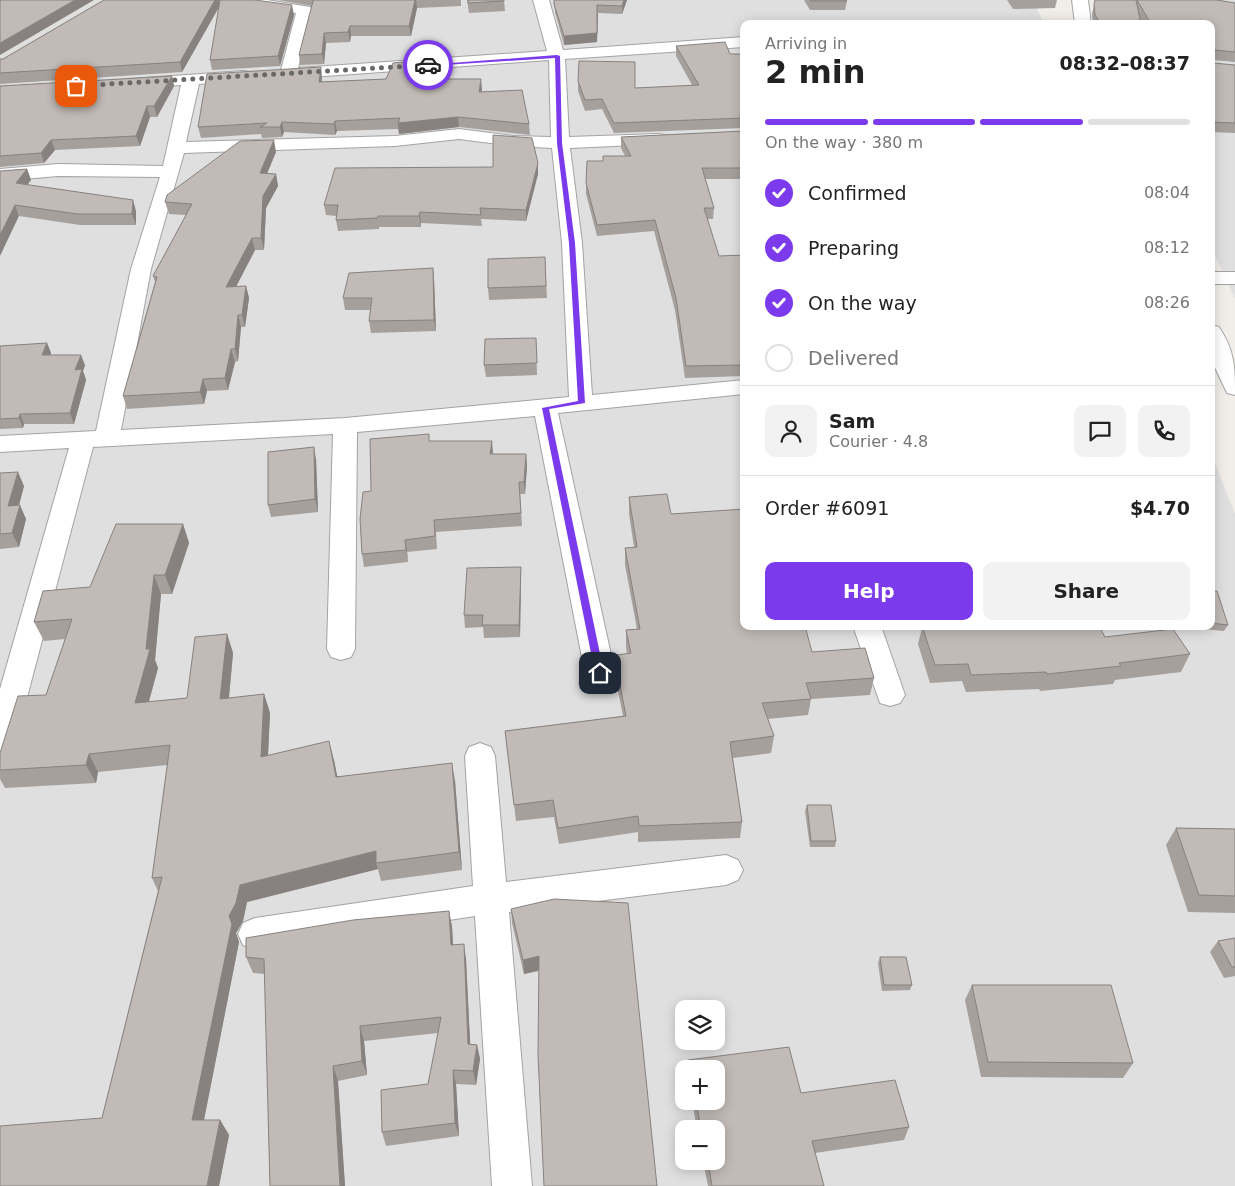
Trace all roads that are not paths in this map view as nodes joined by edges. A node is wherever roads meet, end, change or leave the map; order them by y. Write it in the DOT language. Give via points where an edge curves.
graph roads {
  1 [pos="236,0"];
  2 [pos="541,0"];
  3 [pos="1080,0"];
  4 [pos="310,5"];
  5 [pos="1078,20"];
  6 [pos="740,42"];
  7 [pos="557,56"];
  8 [pos="288,73"];
  9 [pos="190,80"];
  10 [pos="124,83"];
  11 [pos="674,138"];
  12 [pos="560,143"];
  13 [pos="175,148"];
  14 [pos="171,172"];
  15 [pos="0,176"];
  16 [pos="1215,278"];
  17 [pos="1235,278"];
  18 [pos="1217,359"];
  19 [pos="740,387"];
  20 [pos="1235,388"];
  21 [pos="581,403"];
  22 [pos="545,408"];
  23 [pos="345,426"];
  24 [pos="95,439"];
  25 [pos="0,444"];
  26 [pos="868,630"];
  27 [pos="341,649"];
  28 [pos="600,673"];
  29 [pos="890,695"];
  30 [pos="0,743"];
  31 [pos="480,756"];
  32 [pos="726,870"];
  33 [pos="490,899"];
  34 [pos="254,934"];
  35 [pos="512,1186"];
  1 -- 4 [label="street"];
  2 -- 7 [label="street"];
  3 -- 5 [label="street"];
  4 -- 8 [label="street"];
  6 -- 7 [label="street"];
  7 -- 8 [label="street"];
  7 -- 12 [label="street"];
  8 -- 9 [label="street"];
  9 -- 10 [label="street"];
  9 -- 13 [label="street"];
  11 -- 12 [label="street"];
  12 -- 13 [label="street" via="459,134 394,141"];
  12 -- 21 [label="street" via="572,243"];
  13 -- 14 [label="street"];
  14 -- 15 [label="street" via="58,170"];
  14 -- 24 [label="street" via="141,268"];
  16 -- 17 [label="street"];
  18 -- 20 [label="street"];
  19 -- 21 [label="street"];
  21 -- 22 [label="street"];
  22 -- 23 [label="street"];
  22 -- 28 [label="street"];
  23 -- 24 [label="street"];
  23 -- 27 [label="street"];
  24 -- 25 [label="street"];
  24 -- 30 [label="street"];
  26 -- 29 [label="street"];
  31 -- 33 [label="street"];
  32 -- 33 [label="street"];
  33 -- 34 [label="street"];
  33 -- 35 [label="street"];
}
